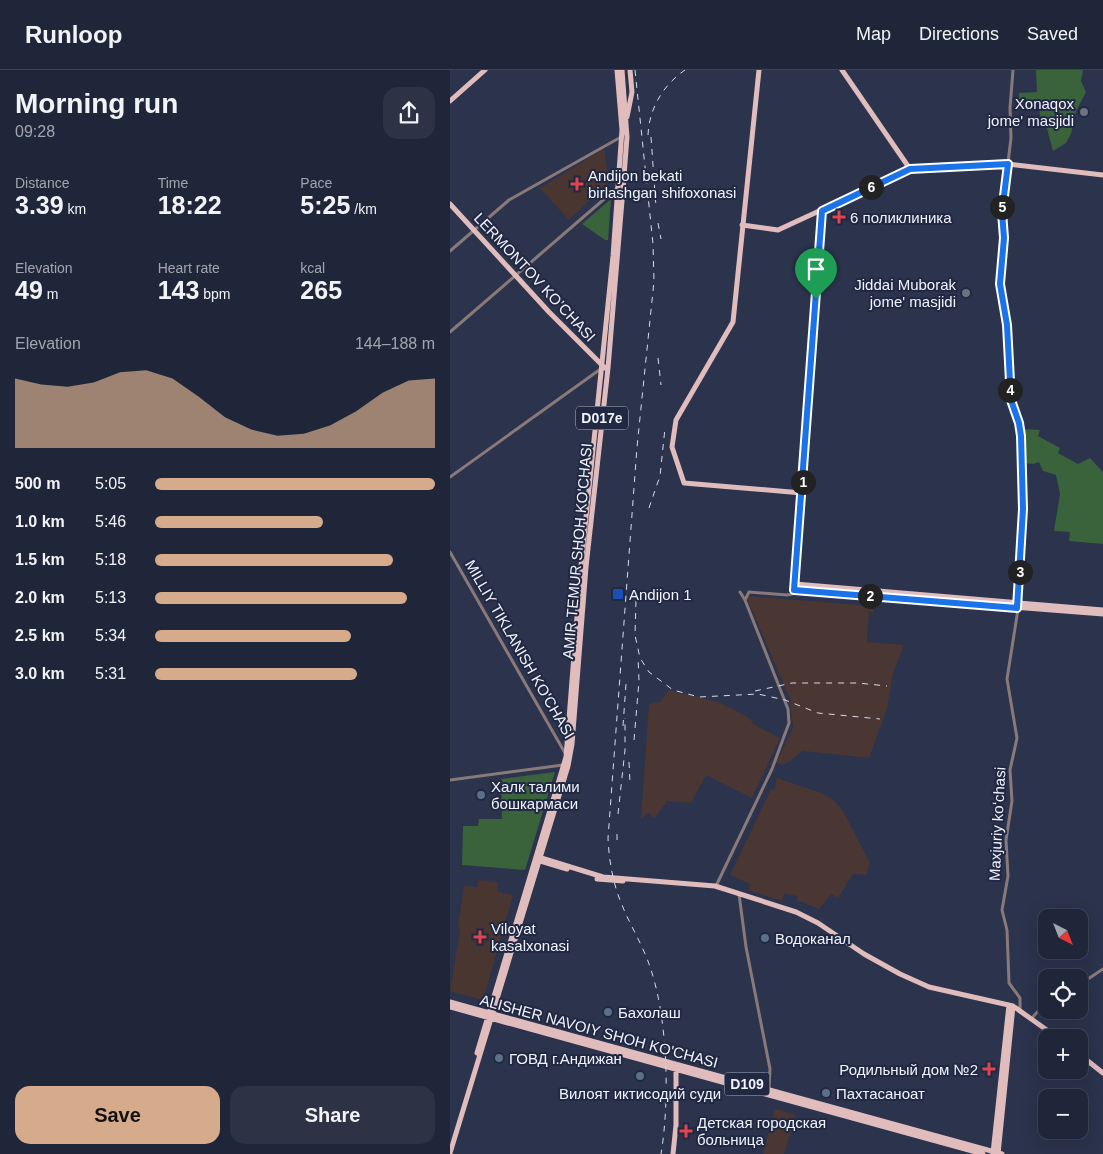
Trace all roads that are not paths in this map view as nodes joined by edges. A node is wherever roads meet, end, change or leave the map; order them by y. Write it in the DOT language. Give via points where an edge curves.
graph roads {
  1 [pos="480,70"];
  2 [pos="485,70"];
  3 [pos="617,70"];
  4 [pos="622,70"];
  5 [pos="629,70"];
  6 [pos="759,70"];
  7 [pos="842,70"];
  8 [pos="1013,70"];
  9 [pos="621,84"];
  10 [pos="450,97"];
  11 [pos="450,101"];
  12 [pos="626,120"];
  13 [pos="621,137"];
  14 [pos="1008,164"];
  15 [pos="910,169"];
  16 [pos="1103,175"];
  17 [pos="618,188"];
  18 [pos="450,204"];
  19 [pos="822,211"];
  20 [pos="742,225"];
  21 [pos="474,230"];
  22 [pos="450,251"];
  23 [pos="516,276"];
  24 [pos="450,332"];
  25 [pos="605,368"];
  26 [pos="450,477"];
  27 [pos="802,493"];
  28 [pos="450,552"];
  29 [pos="795,587"];
  30 [pos="740,592"];
  31 [pos="745,600"];
  32 [pos="1018,605"];
  33 [pos="1103,610"];
  34 [pos="1103,614"];
  35 [pos="568,755"];
  36 [pos="566,766"];
  37 [pos="450,780"];
  38 [pos="538,858"];
  39 [pos="715,886"];
  40 [pos="739,894"];
  41 [pos="1103,970"];
  42 [pos="1088,979"];
  43 [pos="450,1002"];
  44 [pos="1011,1005"];
  45 [pos="450,1007"];
  46 [pos="1020,1009"];
  47 [pos="1038,1011"];
  48 [pos="489,1016"];
  49 [pos="1032,1018"];
  50 [pos="1046,1029"];
  51 [pos="1088,1061"];
  52 [pos="676,1070"];
  53 [pos="1103,1073"];
  54 [pos="735,1084"];
  55 [pos="768,1093"];
  56 [pos="458,1122"];
  57 [pos="884,1124"];
  58 [pos="450,1142"];
  59 [pos="450,1151"];
  60 [pos="997,1153"];
  61 [pos="673,1154"];
  62 [pos="983,1154"];
  1 -- 10 [label="main road"];
  2 -- 11 [label="main road"];
  3 -- 9 [label="main road, AMIR TEMUR SHOH KO'CHASI / D017e"];
  4 -- 9 [label="main road, AMIR TEMUR SHOH KO'CHASI / D017e"];
  5 -- 9 [label="main road" via="628,80"];
  5 -- 12 [label="main road" via="632,92"];
  6 -- 20 [label="main road"];
  7 -- 15 [label="main road"];
  8 -- 14 [label="street, Maxjuriy koʻchasi"];
  9 -- 12 [label="main road, AMIR TEMUR SHOH KO'CHASI / D017e"];
  9 -- 13 [label="main road, AMIR TEMUR SHOH KO'CHASI / D017e"];
  12 -- 25 [label="main road, AMIR TEMUR SHOH KO'CHASI / D017e" via="624,184"];
  13 -- 17 [label="main road, AMIR TEMUR SHOH KO'CHASI / D017e"];
  13 -- 21 [label="street" via="510,200"];
  14 -- 15 [label="main road"];
  14 -- 16 [label="main road"];
  14 -- 32 [label="street, Maxjuriy koʻchasi" via="1002,212 1004,238 1000,284 1011,400 1021,436 1023,509"];
  15 -- 19 [label="main road"];
  17 -- 23 [label="street"];
  17 -- 25 [label="main road, AMIR TEMUR SHOH KO'CHASI / D017e"];
  18 -- 21 [label="main road, LERMONTOV KO’CHASI"];
  19 -- 20 [label="main road" via="778,230"];
  19 -- 27 [label="main road"];
  20 -- 27 [label="main road" via="733,322 676,420 672,447 684,483"];
  21 -- 22 [label="street"];
  21 -- 23 [label="main road, LERMONTOV KO’CHASI"];
  23 -- 24 [label="street"];
  23 -- 25 [label="main road, LERMONTOV KO’CHASI"];
  25 -- 26 [label="street"];
  25 -- 35 [label="main road, AMIR TEMUR SHOH KO'CHASI / D017e" via="583,567"];
  27 -- 29 [label="main road"];
  28 -- 35 [label="street, MILLIY TIKLANISH KO'CHASI"];
  29 -- 31 [label="street" via="787,596 749,592"];
  29 -- 32 [label="main road"];
  30 -- 31 [label="street"];
  31 -- 39 [label="street" via="788,709 789,723 772,769"];
  32 -- 33 [label="main road"];
  32 -- 34 [label="main road"];
  32 -- 46 [label="street, Maxjuriy koʻchasi" via="1007,679 1017,738 1010,770 1012,801 1006,840 1008,876 1002,910 1007,930 1009,983 1020,998"];
  35 -- 36 [label="main road, AMIR TEMUR SHOH KO'CHASI / D017e"];
  36 -- 37 [label="street"];
  36 -- 38 [label="main road, D017e"];
  38 -- 39 [label="main road" via="598,876"];
  38 -- 48 [label="main road, D017e"];
  39 -- 40 [label="main road"];
  40 -- 44 [label="main road" via="808,917 864,954 930,987"];
  40 -- 55 [label="street" via="770,1069"];
  41 -- 42 [label="street"];
  43 -- 48 [label="main road, ALISHER NAVOIY SHOH KO'CHASI"];
  44 -- 46 [label="main road"];
  44 -- 60 [label="main road"];
  45 -- 48 [label="main road, ALISHER NAVOIY SHOH KO'CHASI"];
  46 -- 49 [label="main road"];
  47 -- 49 [label="street"];
  48 -- 52 [label="main road, ALISHER NAVOIY SHOH KO'CHASI / D109"];
  48 -- 54 [label="main road, ALISHER NAVOIY SHOH KO'CHASI / D109"];
  48 -- 56 [label="main road"];
  49 -- 50 [label="main road"];
  51 -- 53 [label="main road"];
  52 -- 54 [label="main road, ALISHER NAVOIY SHOH KO'CHASI / D109"];
  52 -- 61 [label="main road"];
  54 -- 55 [label="main road, ALISHER NAVOIY SHOH KO'CHASI / D109"];
  55 -- 57 [label="main road, ALISHER NAVOIY SHOH KO'CHASI / D109"];
  56 -- 58 [label="main road"];
  56 -- 59 [label="main road"];
  57 -- 60 [label="main road, ALISHER NAVOIY SHOH KO'CHASI / D109"];
  57 -- 62 [label="main road, ALISHER NAVOIY SHOH KO'CHASI / D109"];
}
